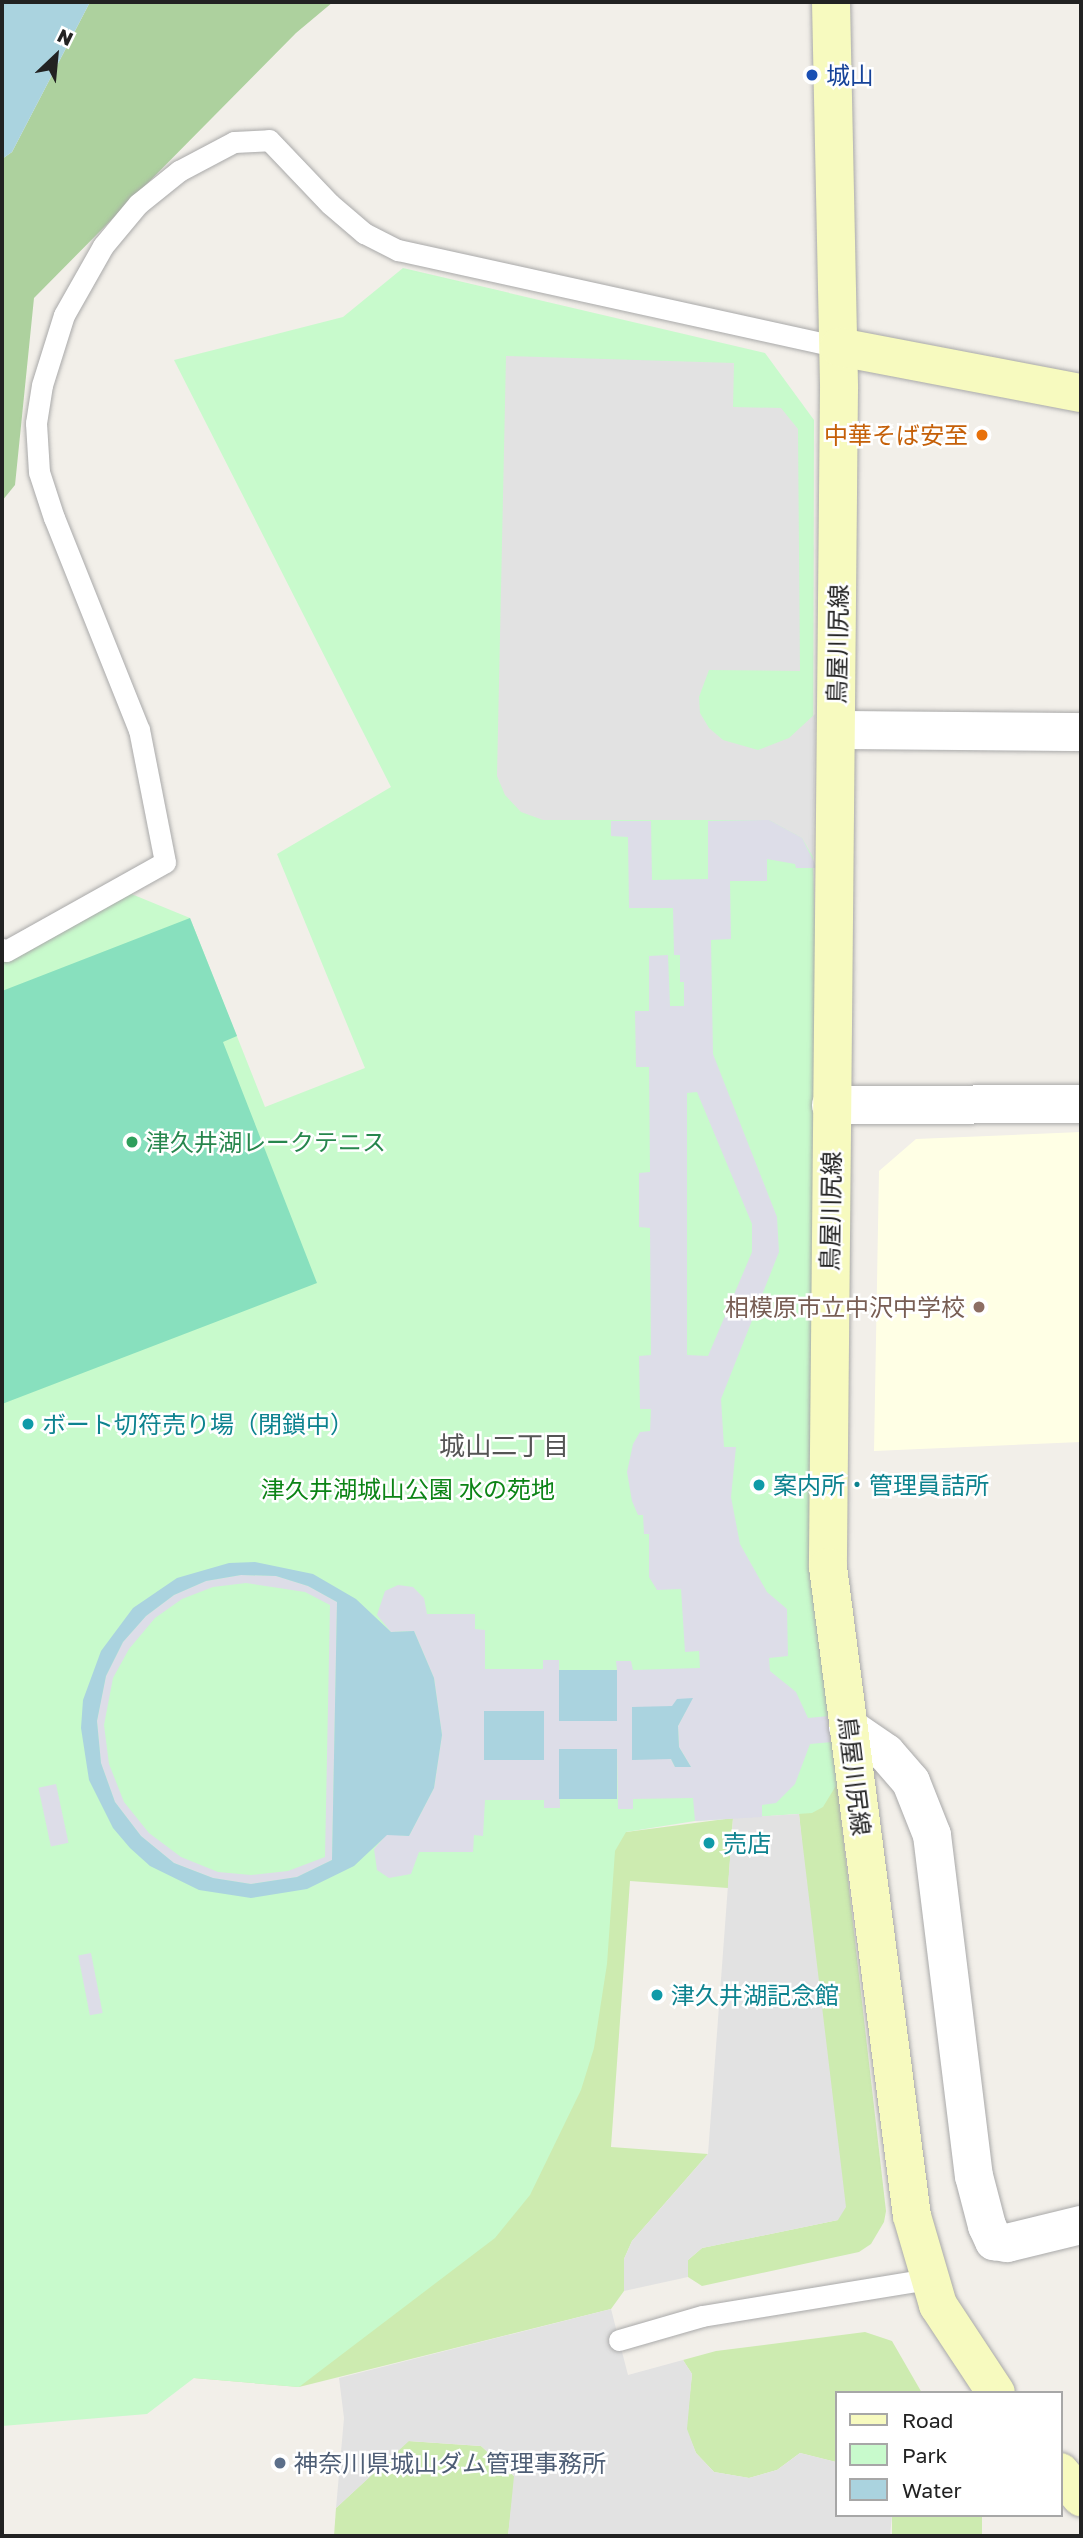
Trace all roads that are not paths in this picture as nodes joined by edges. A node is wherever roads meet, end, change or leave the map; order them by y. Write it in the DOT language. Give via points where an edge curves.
graph roads {
  1 [pos="831,2"];
  2 [pos="839,347"];
  3 [pos="1081,393"];
  4 [pos="836,730"];
  5 [pos="1081,732"];
  6 [pos="2,949"];
  7 [pos="1081,1104"];
  8 [pos="831,1105"];
  9 [pos="848,1727"];
  10 [pos="1081,2225"];
  11 [pos="929,2278"];
  12 [pos="619,2340"];
  13 [pos="995,2391"];
  14 [pos="1062,2474"];
  15 [pos="1081,2497"];
  1 -- 2 [label="main road, 鳥屋川尻線"];
  2 -- 3 [label="main road"];
  2 -- 4 [label="main road, 鳥屋川尻線"];
  2 -- 6 [label="lane" via="398,250 364,233 269,140 234,142 179,171 138,204 103,246 64,315 42,385 36,423 39,472 46,495 139,730 165,862 6,951"];
  4 -- 5 [label="street"];
  4 -- 8 [label="main road, 鳥屋川尻線"];
  7 -- 8 [label="street"];
  8 -- 9 [label="main road, 鳥屋川尻線" via="826,1512"];
  9 -- 10 [label="street" via="886,1753 911,1782 932,1835 974,2176 994,2241 1007,2243"];
  9 -- 11 [label="main road, 鳥屋川尻線" via="912,2216"];
  11 -- 12 [label="lane" via="702,2316"];
  11 -- 13 [label="main road, 鳥屋川尻線" via="954,2335"];
  14 -- 15 [label="main road"];
}
